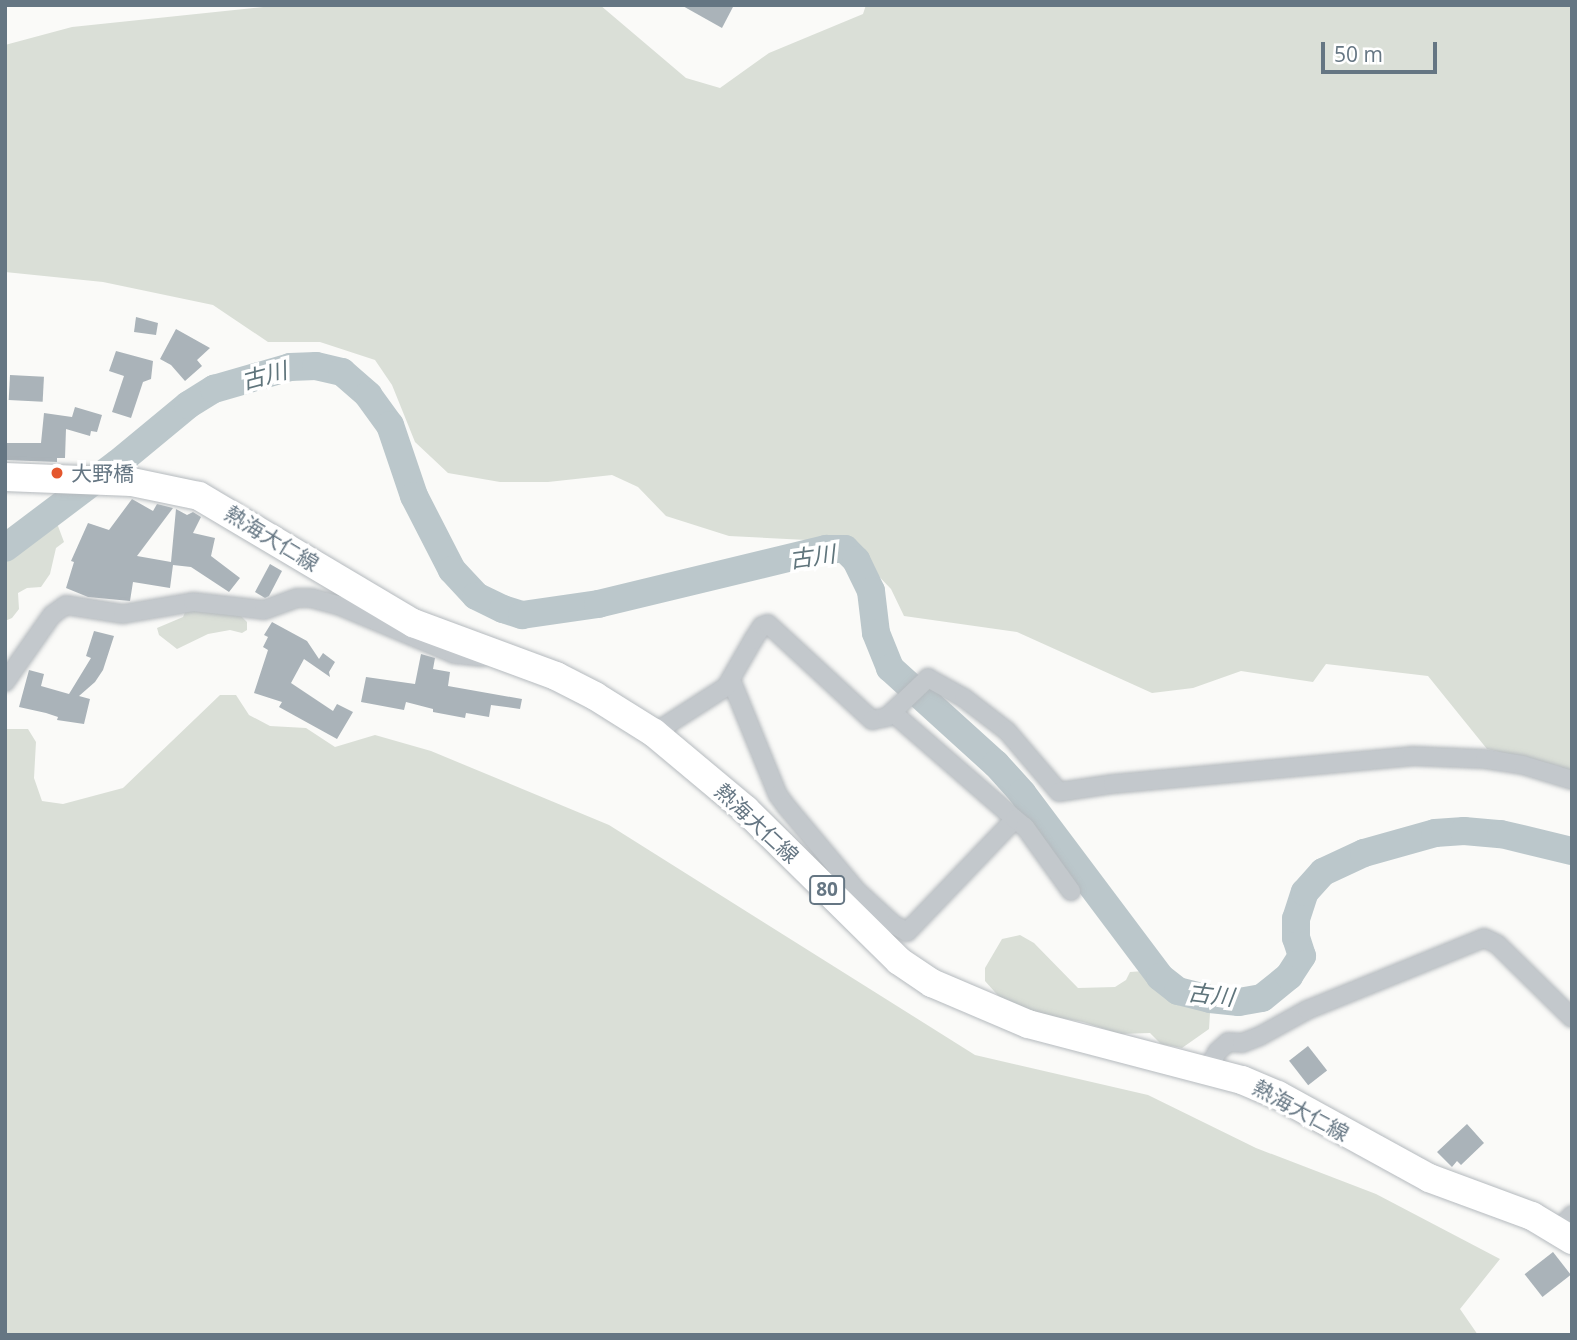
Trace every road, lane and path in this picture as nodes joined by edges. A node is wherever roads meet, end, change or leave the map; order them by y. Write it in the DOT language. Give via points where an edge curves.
graph roads {
  1 [pos="5,477"];
  2 [pos="497,656"];
  3 [pos="731,680"];
  4 [pos="5,682"];
  5 [pos="895,708"];
  6 [pos="654,733"];
  7 [pos="1572,780"];
  8 [pos="1015,820"];
  9 [pos="1071,891"];
  10 [pos="1572,1018"];
  11 [pos="1207,1071"];
  12 [pos="1567,1229"];
  1 -- 2 [label="main road, 熱海大仁線 / 80" via="116,481 199,496 413,623"];
  2 -- 4 [label="street" via="454,654 311,598 264,610 193,602 123,614 66,605 52,615"];
  2 -- 6 [label="main road, 熱海大仁線 / 80" via="556,676"];
  3 -- 5 [label="street" via="762,626 768,624 872,720 880,720"];
  3 -- 6 [label="street"];
  3 -- 8 [label="street" via="778,795 858,892 902,932 911,931"];
  5 -- 7 [label="street" via="928,678 987,713 1059,792 1412,756 1485,759"];
  5 -- 8 [label="street"];
  6 -- 11 [label="main road, 熱海大仁線 / 80" via="745,809 899,961 932,983 1028,1024"];
  8 -- 9 [label="street" via="1025,827"];
  10 -- 11 [label="street" via="1497,944 1484,938 1307,1010 1261,1037 1228,1042"];
  11 -- 12 [label="main road, 熱海大仁線 / 80" via="1278,1095 1429,1178"];
}
